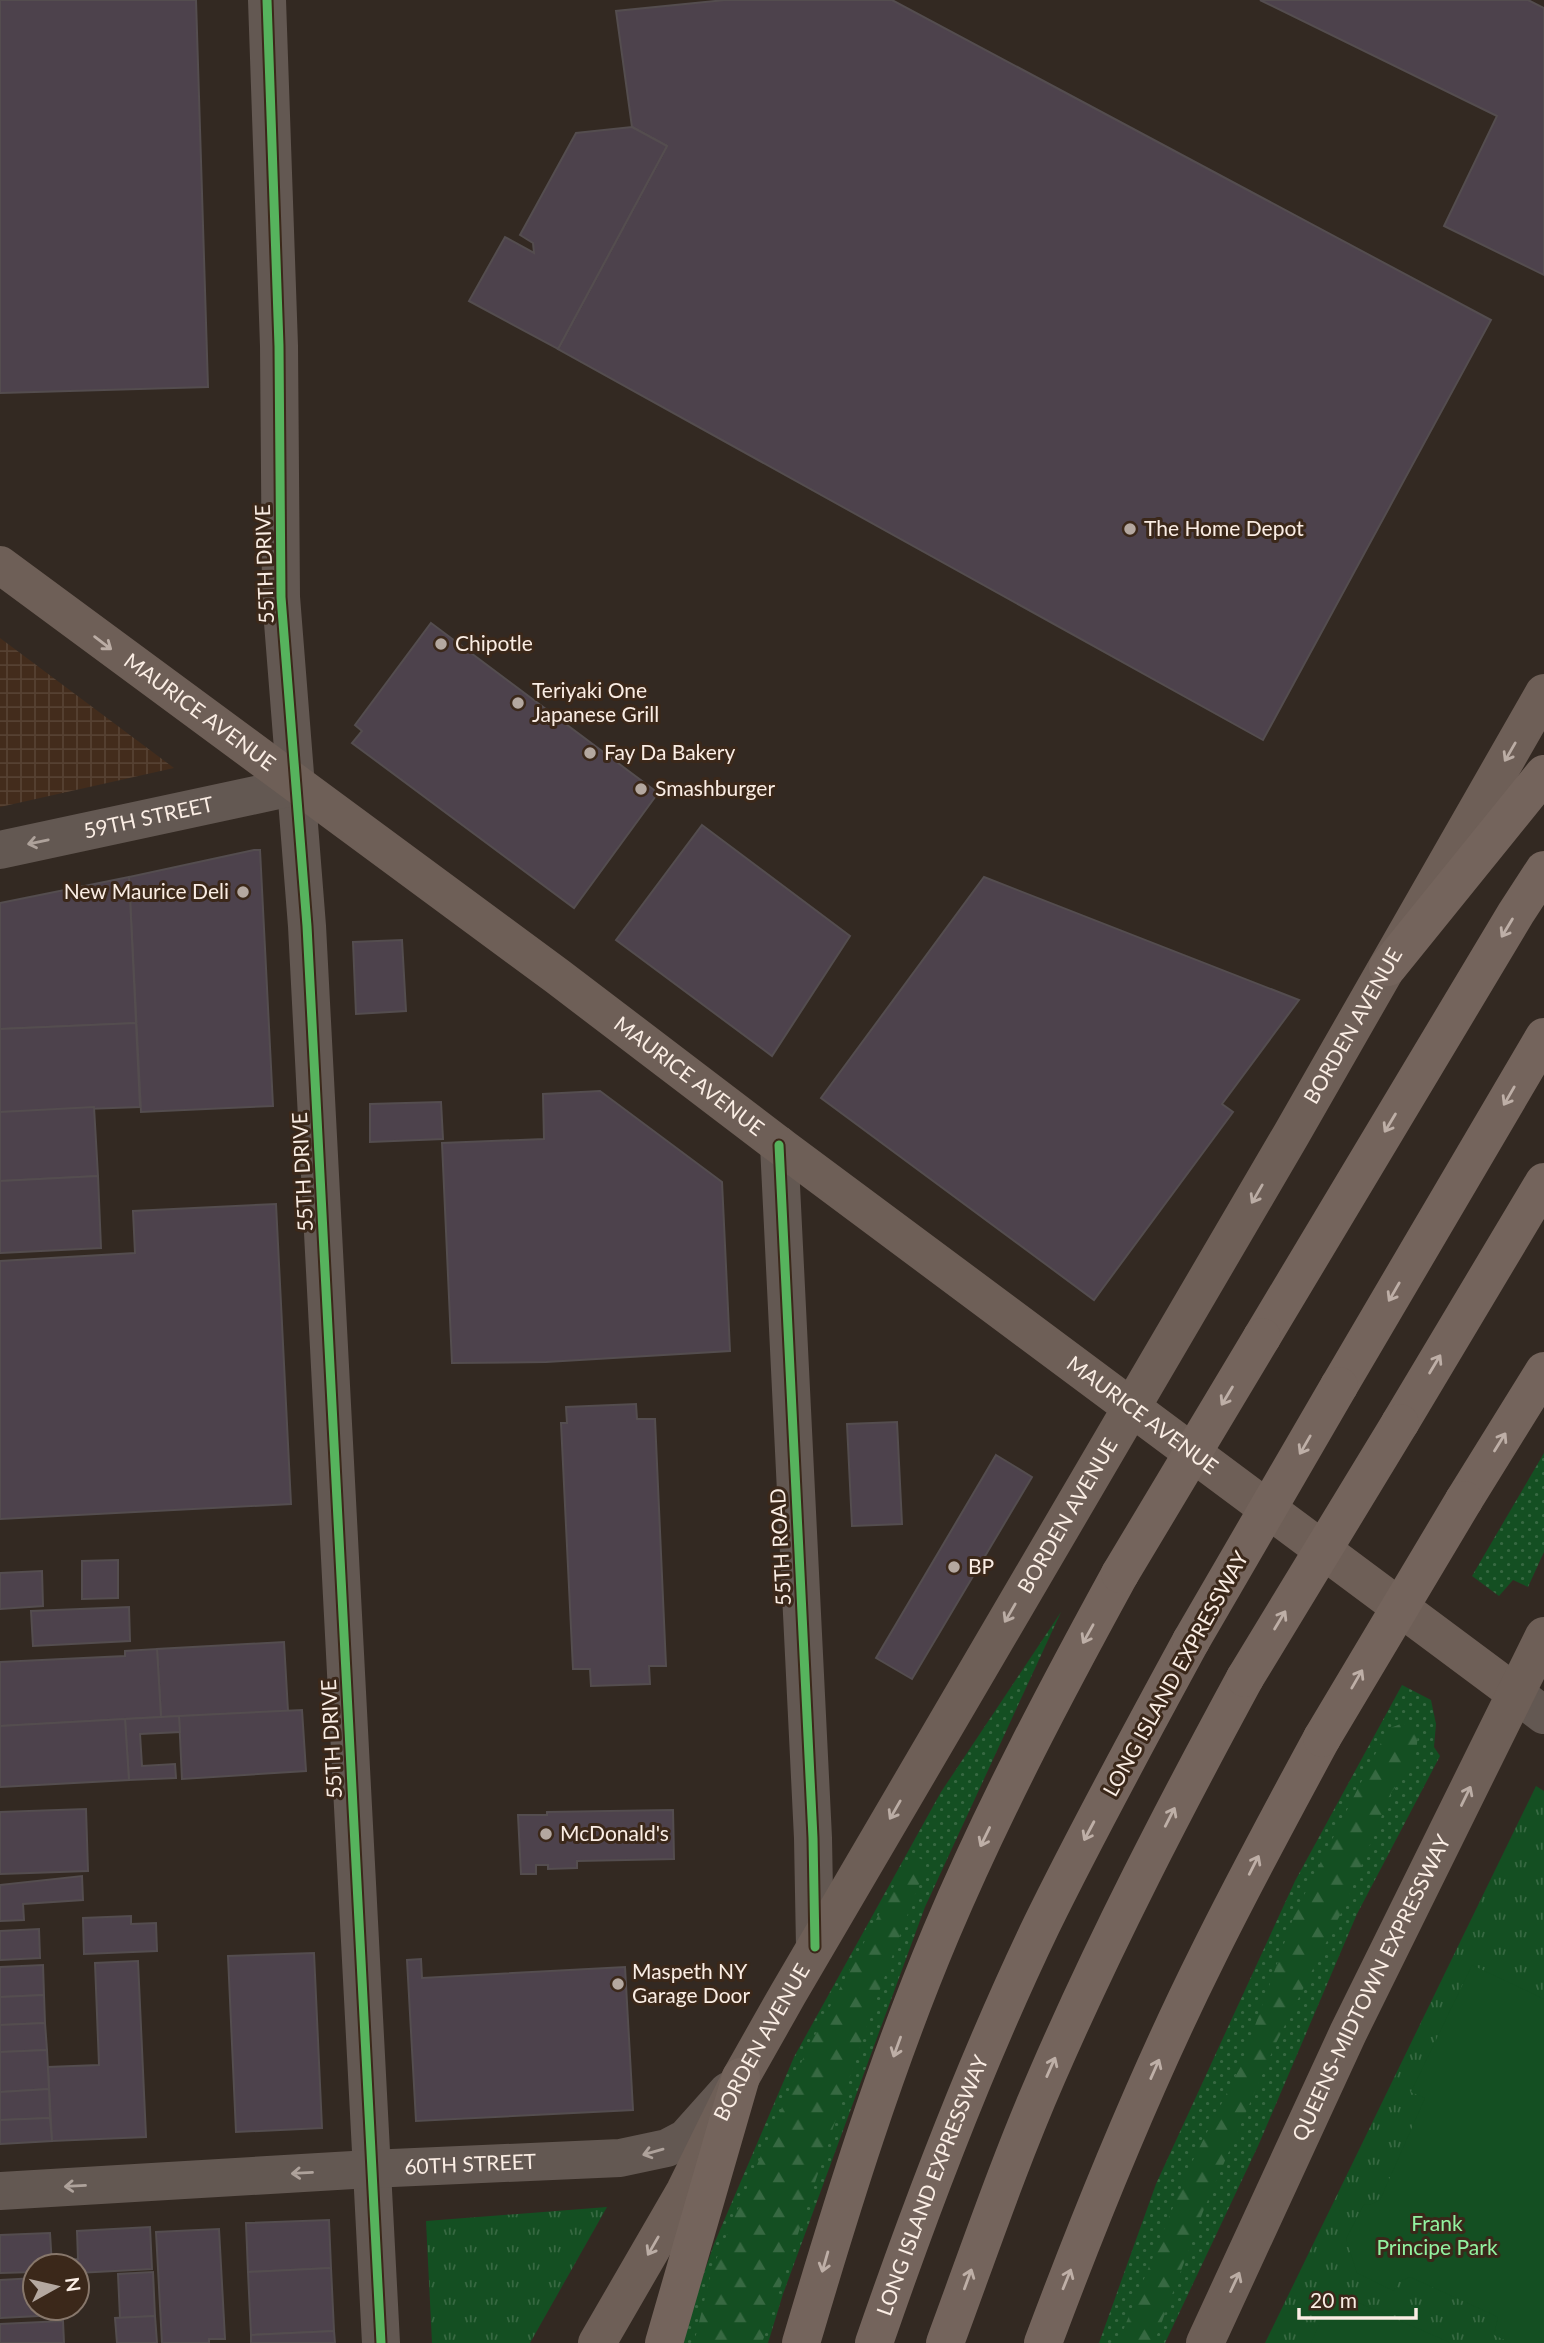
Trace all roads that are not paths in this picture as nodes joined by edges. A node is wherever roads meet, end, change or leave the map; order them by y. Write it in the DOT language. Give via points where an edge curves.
graph roads {
  1 [pos="267,0"];
  2 [pos="0,565"];
  3 [pos="1544,693"];
  4 [pos="1544,774"];
  5 [pos="297,786"];
  6 [pos="0,850"];
  7 [pos="1544,870"];
  8 [pos="1388,967"];
  9 [pos="1544,1037"];
  10 [pos="779,1145"];
  11 [pos="1544,1182"];
  12 [pos="1544,1371"];
  13 [pos="1132,1407"];
  14 [pos="1544,1636"];
  15 [pos="1530,1704"];
  16 [pos="815,1947"];
  17 [pos="741,2077"];
  18 [pos="370,2169"];
  19 [pos="0,2191"];
  20 [pos="381,2343"];
  21 [pos="597,2343"];
  22 [pos="664,2343"];
  23 [pos="801,2343"];
  24 [pos="874,2343"];
  25 [pos="945,2343"];
  26 [pos="1043,2343"];
  27 [pos="1205,2343"];
  1 -- 5 [label="street, 55TH DRIVE" via="279,346 281,597"];
  2 -- 5 [label="main road, MAURICE AVENUE, one-way"];
  3 -- 8 [label="main road, BORDEN AVENUE, one-way"];
  4 -- 8 [label="highway"];
  5 -- 6 [label="street, 59TH STREET, one-way"];
  5 -- 10 [label="main road, MAURICE AVENUE"];
  5 -- 18 [label="street, 55TH DRIVE"];
  7 -- 23 [label="highway, one-way, bridge" via="1121,1574 1031,1744 941,1934 867,2131"];
  8 -- 13 [label="main road, BORDEN AVENUE, one-way"];
  9 -- 24 [label="highway, LONG ISLAND EXPRESSWAY, one-way, bridge" via="1191,1642 1085,1839 1001,2015 924,2202"];
  10 -- 13 [label="main road, MAURICE AVENUE"];
  10 -- 16 [label="street, 55TH ROAD"];
  25 -- 11 [label="highway, one-way, bridge" via="1041,2091 1170,1817 1245,1678"];
  26 -- 12 [label="highway, one-way, bridge" via="1110,2173 1207,1956 1322,1738"];
  13 -- 15 [label="main road, MAURICE AVENUE"];
  13 -- 16 [label="main road, BORDEN AVENUE, one-way"];
  14 -- 15 [label="main road, QUEENS-MIDTOWN EXPRESSWAY"];
  27 -- 15 [label="main road, QUEENS-MIDTOWN EXPRESSWAY, one-way" via="1348,2032"];
  16 -- 17 [label="main road, BORDEN AVENUE"];
  17 -- 18 [label="street, 60TH STREET, one-way" via="686,2138 642,2155"];
  17 -- 21 [label="main road, BORDEN AVENUE, one-way" via="685,2191"];
  17 -- 22 [label="highway"];
  18 -- 19 [label="street, 60TH STREET, one-way"];
  18 -- 20 [label="street, 55TH DRIVE"];
}
